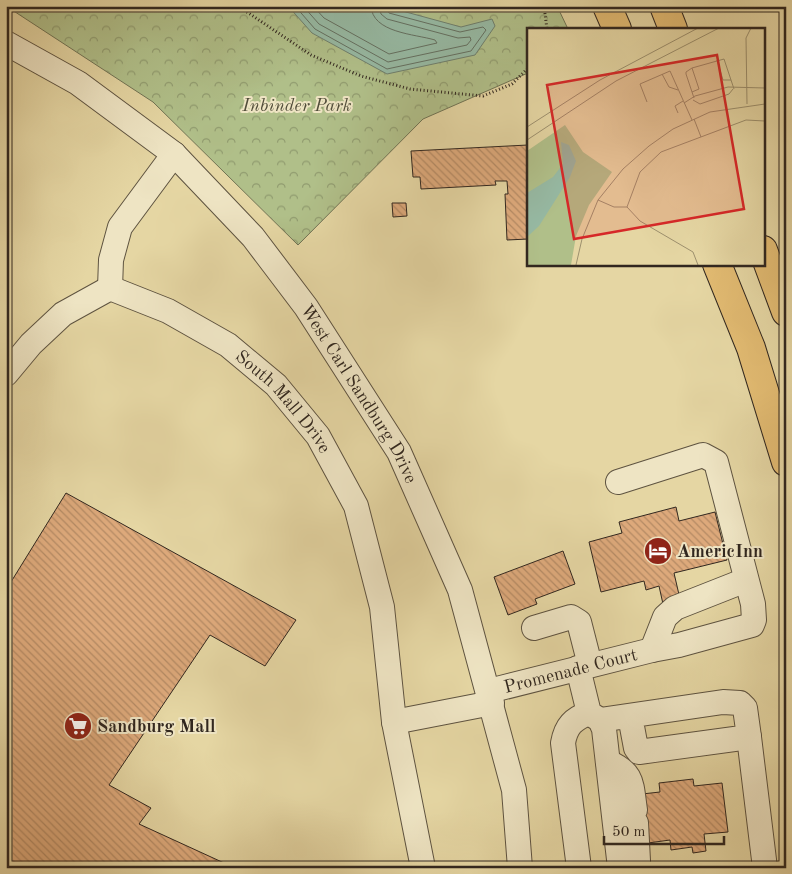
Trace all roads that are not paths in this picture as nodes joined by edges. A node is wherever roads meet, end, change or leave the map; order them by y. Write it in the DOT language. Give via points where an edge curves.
graph roads {
  1 [pos="607,6"];
  2 [pos="664,6"];
  3 [pos="617,28"];
  4 [pos="673,28"];
  5 [pos="6,43"];
  6 [pos="174,154"];
  7 [pos="764,253"];
  8 [pos="717,265"];
  9 [pos="110,288"];
  10 [pos="786,312"];
  11 [pos="6,374"];
  12 [pos="786,462"];
  13 [pos="618,482"];
  14 [pos="746,580"];
  15 [pos="534,628"];
  16 [pos="652,650"];
  17 [pos="584,667"];
  18 [pos="491,697"];
  19 [pos="630,716"];
  20 [pos="594,717"];
  21 [pos="394,722"];
  22 [pos="749,737"];
  23 [pos="608,762"];
  24 [pos="423,868"];
  25 [pos="520,868"];
  26 [pos="579,868"];
  27 [pos="620,868"];
  28 [pos="630,868"];
  29 [pos="765,868"];
  1 -- 3 [label="highway"];
  2 -- 4 [label="highway"];
  5 -- 6 [label="street, West Carl Sandburg Drive" via="78,84"];
  6 -- 9 [label="street" via="120,227 111,260"];
  6 -- 18 [label="street, West Carl Sandburg Drive" via="253,237 306,307 399,452 460,590"];
  7 -- 10 [label="highway"];
  8 -- 12 [label="highway" via="750,348"];
  9 -- 11 [label="street" via="63,314 31,344"];
  9 -- 21 [label="street, South Mall Drive" via="168,312 228,346 276,385 318,436 356,506 382,607"];
  13 -- 14 [label="street" via="703,454 716,462"];
  14 -- 16 [label="street" via="676,608 665,617"];
  14 -- 16 [label="street, Promenade Court" via="753,604 752,625"];
  15 -- 17 [label="street" via="575,618 579,622"];
  16 -- 17 [label="street, Promenade Court"];
  17 -- 18 [label="street, Promenade Court"];
  17 -- 20 [label="street"];
  18 -- 21 [label="street, Promenade Court"];
  18 -- 25 [label="street, West Carl Sandburg Drive" via="514,790"];
  19 -- 20 [label="street"];
  19 -- 22 [label="street" via="735,702 745,708"];
  19 -- 22 [label="street" via="639,752"];
  20 -- 23 [label="street" via="604,729"];
  20 -- 26 [label="street" via="576,718 565,730 563,743"];
  21 -- 24 [label="street, South Mall Drive"];
  22 -- 29 [label="street"];
  23 -- 27 [label="street"];
  23 -- 28 [label="street" via="622,768 630,777 638,860"];
}
